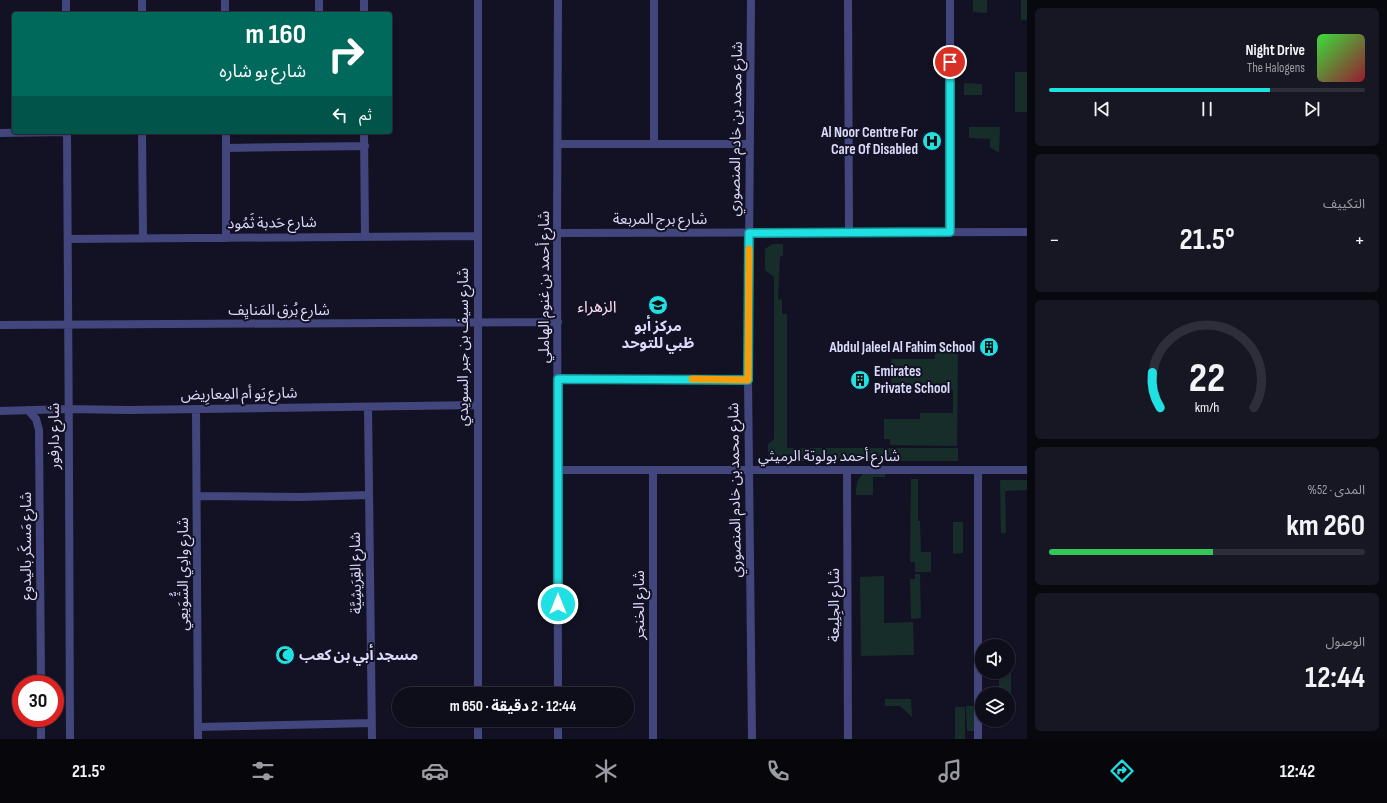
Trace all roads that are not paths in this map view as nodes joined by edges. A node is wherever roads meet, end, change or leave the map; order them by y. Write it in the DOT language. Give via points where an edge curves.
graph roads {
  1 [pos="66,0"];
  2 [pos="142,0"];
  3 [pos="225,0"];
  4 [pos="318,0"];
  5 [pos="364,0"];
  6 [pos="478,0"];
  7 [pos="558,0"];
  8 [pos="654,0"];
  9 [pos="751,0"];
  10 [pos="848,0"];
  11 [pos="950,0"];
  12 [pos="66,12"];
  13 [pos="142,12"];
  14 [pos="225,12"];
  15 [pos="319,12"];
  16 [pos="364,12"];
  17 [pos="0,133"];
  18 [pos="12,133"];
  19 [pos="66,134"];
  20 [pos="142,134"];
  21 [pos="226,134"];
  22 [pos="364,134"];
  23 [pos="558,144"];
  24 [pos="654,144"];
  25 [pos="749,144"];
  26 [pos="364,146"];
  27 [pos="226,148"];
  28 [pos="848,232"];
  29 [pos="950,232"];
  30 [pos="1027,232"];
  31 [pos="557,233"];
  32 [pos="749,233"];
  33 [pos="365,236"];
  34 [pos="477,236"];
  35 [pos="143,238"];
  36 [pos="226,238"];
  37 [pos="68,239"];
  38 [pos="558,322"];
  39 [pos="477,323"];
  40 [pos="69,325"];
  41 [pos="0,326"];
  42 [pos="558,379"];
  43 [pos="748,380"];
  44 [pos="478,405"];
  45 [pos="368,407"];
  46 [pos="68,409"];
  47 [pos="196,409"];
  48 [pos="28,410"];
  49 [pos="0,411"];
  50 [pos="558,470"];
  51 [pos="653,470"];
  52 [pos="749,470"];
  53 [pos="847,470"];
  54 [pos="978,470"];
  55 [pos="1027,470"];
  56 [pos="369,495"];
  57 [pos="197,496"];
  58 [pos="41,675"];
  59 [pos="478,687"];
  60 [pos="558,687"];
  61 [pos="372,723"];
  62 [pos="41,727"];
  63 [pos="198,727"];
  64 [pos="478,727"];
  65 [pos="558,727"];
  66 [pos="41,739"];
  67 [pos="70,739"];
  68 [pos="198,739"];
  69 [pos="372,739"];
  70 [pos="478,739"];
  71 [pos="558,739"];
  72 [pos="653,739"];
  73 [pos="752,739"];
  74 [pos="848,739"];
  75 [pos="978,739"];
  1 -- 12 [label="street"];
  2 -- 13 [label="street"];
  3 -- 14 [label="street"];
  4 -- 15 [label="street"];
  5 -- 16 [label="street"];
  6 -- 34 [label="street, شارع سيف بن جبر السويدي"];
  7 -- 23 [label="street, شارع أحمد بن غنوم الهاملي"];
  8 -- 24 [label="street"];
  9 -- 25 [label="street, شارع محمد بن خادم المنصوري"];
  10 -- 28 [label="street"];
  11 -- 29 [label="street"];
  17 -- 18 [label="street"];
  19 -- 37 [label="street, شارع دارفور"];
  20 -- 35 [label="street"];
  21 -- 27 [label="street"];
  22 -- 26 [label="street"];
  23 -- 24 [label="street"];
  23 -- 31 [label="street, شارع أحمد بن غنوم الهاملي"];
  24 -- 25 [label="street"];
  25 -- 32 [label="street, شارع محمد بن خادم المنصوري"];
  26 -- 27 [label="street"];
  26 -- 33 [label="street"];
  27 -- 36 [label="street"];
  28 -- 29 [label="street, شارع برج المربعة"];
  28 -- 32 [label="street, شارع برج المربعة"];
  29 -- 30 [label="street, شارع برج المربعة"];
  31 -- 32 [label="street, شارع برج المربعة"];
  31 -- 38 [label="street, شارع أحمد بن غنوم الهاملي"];
  32 -- 43 [label="street, شارع محمد بن خادم المنصوري"];
  33 -- 34 [label="street, شارع حَدبة ثَمُود"];
  33 -- 36 [label="street, شارع حَدبة ثَمُود"];
  34 -- 39 [label="street, شارع سيف بن جبر السويدي"];
  35 -- 36 [label="street, شارع حَدبة ثَمُود"];
  35 -- 37 [label="street, شارع حَدبة ثَمُود"];
  37 -- 40 [label="street, شارع دارفور"];
  38 -- 39 [label="street, شارع بُرق المَنايِف"];
  38 -- 42 [label="street, شارع أحمد بن غنوم الهاملي"];
  39 -- 40 [label="street, شارع بُرق المَنايِف"];
  39 -- 44 [label="street, شارع سيف بن جبر السويدي"];
  40 -- 41 [label="street, شارع بُرق المَنايِف"];
  40 -- 46 [label="street, شارع دارفور"];
  42 -- 43 [label="street"];
  42 -- 50 [label="street, شارع أحمد بن غنوم الهاملي"];
  43 -- 52 [label="street, شارع محمد بن خادم المنصوري"];
  44 -- 45 [label="street, شارع يَو أم المِعارِيض"];
  44 -- 59 [label="street, شارع سيف بن جبر السويدي"];
  45 -- 47 [label="street, شارع يَو أم المِعارِيض"];
  45 -- 56 [label="street, شارع القِرَيشِيَّة"];
  46 -- 47 [label="street, شارع يَو أم المِعارِيض"];
  46 -- 48 [label="street, شارع يَو أم المِعارِيض"];
  46 -- 67 [label="street, شارع دارفور"];
  47 -- 57 [label="street, شارع وادِي الشُّوَيعِي"];
  48 -- 49 [label="street, شارع يَو أم المِعارِيض"];
  48 -- 58 [label="street, شارع مَسكَر باليدوع" via="36,419 39,430"];
  50 -- 51 [label="street, شارع أحمد بولوتة الرميثي"];
  50 -- 60 [label="street, شارع أحمد بن غنوم الهاملي"];
  51 -- 52 [label="street, شارع أحمد بولوتة الرميثي"];
  51 -- 72 [label="street, شارع الخنجر"];
  52 -- 53 [label="street, شارع أحمد بولوتة الرميثي"];
  52 -- 73 [label="street, شارع محمد بن خادم المنصوري"];
  53 -- 54 [label="street, شارع أحمد بولوتة الرميثي"];
  53 -- 74 [label="street, شارع الجِلِيعة"];
  54 -- 55 [label="street, شارع أحمد بولوتة الرميثي"];
  54 -- 75 [label="street"];
  56 -- 57 [label="street"];
  56 -- 61 [label="street, شارع القِرَيشِيَّة"];
  57 -- 63 [label="street, شارع وادِي الشُّوَيعِي"];
  61 -- 63 [label="street"];
  61 -- 69 [label="street, شارع القِرَيشِيَّة"];
  62 -- 66 [label="street"];
  63 -- 68 [label="street, شارع وادِي الشُّوَيعِي"];
  64 -- 70 [label="street"];
  65 -- 71 [label="street"];
}
